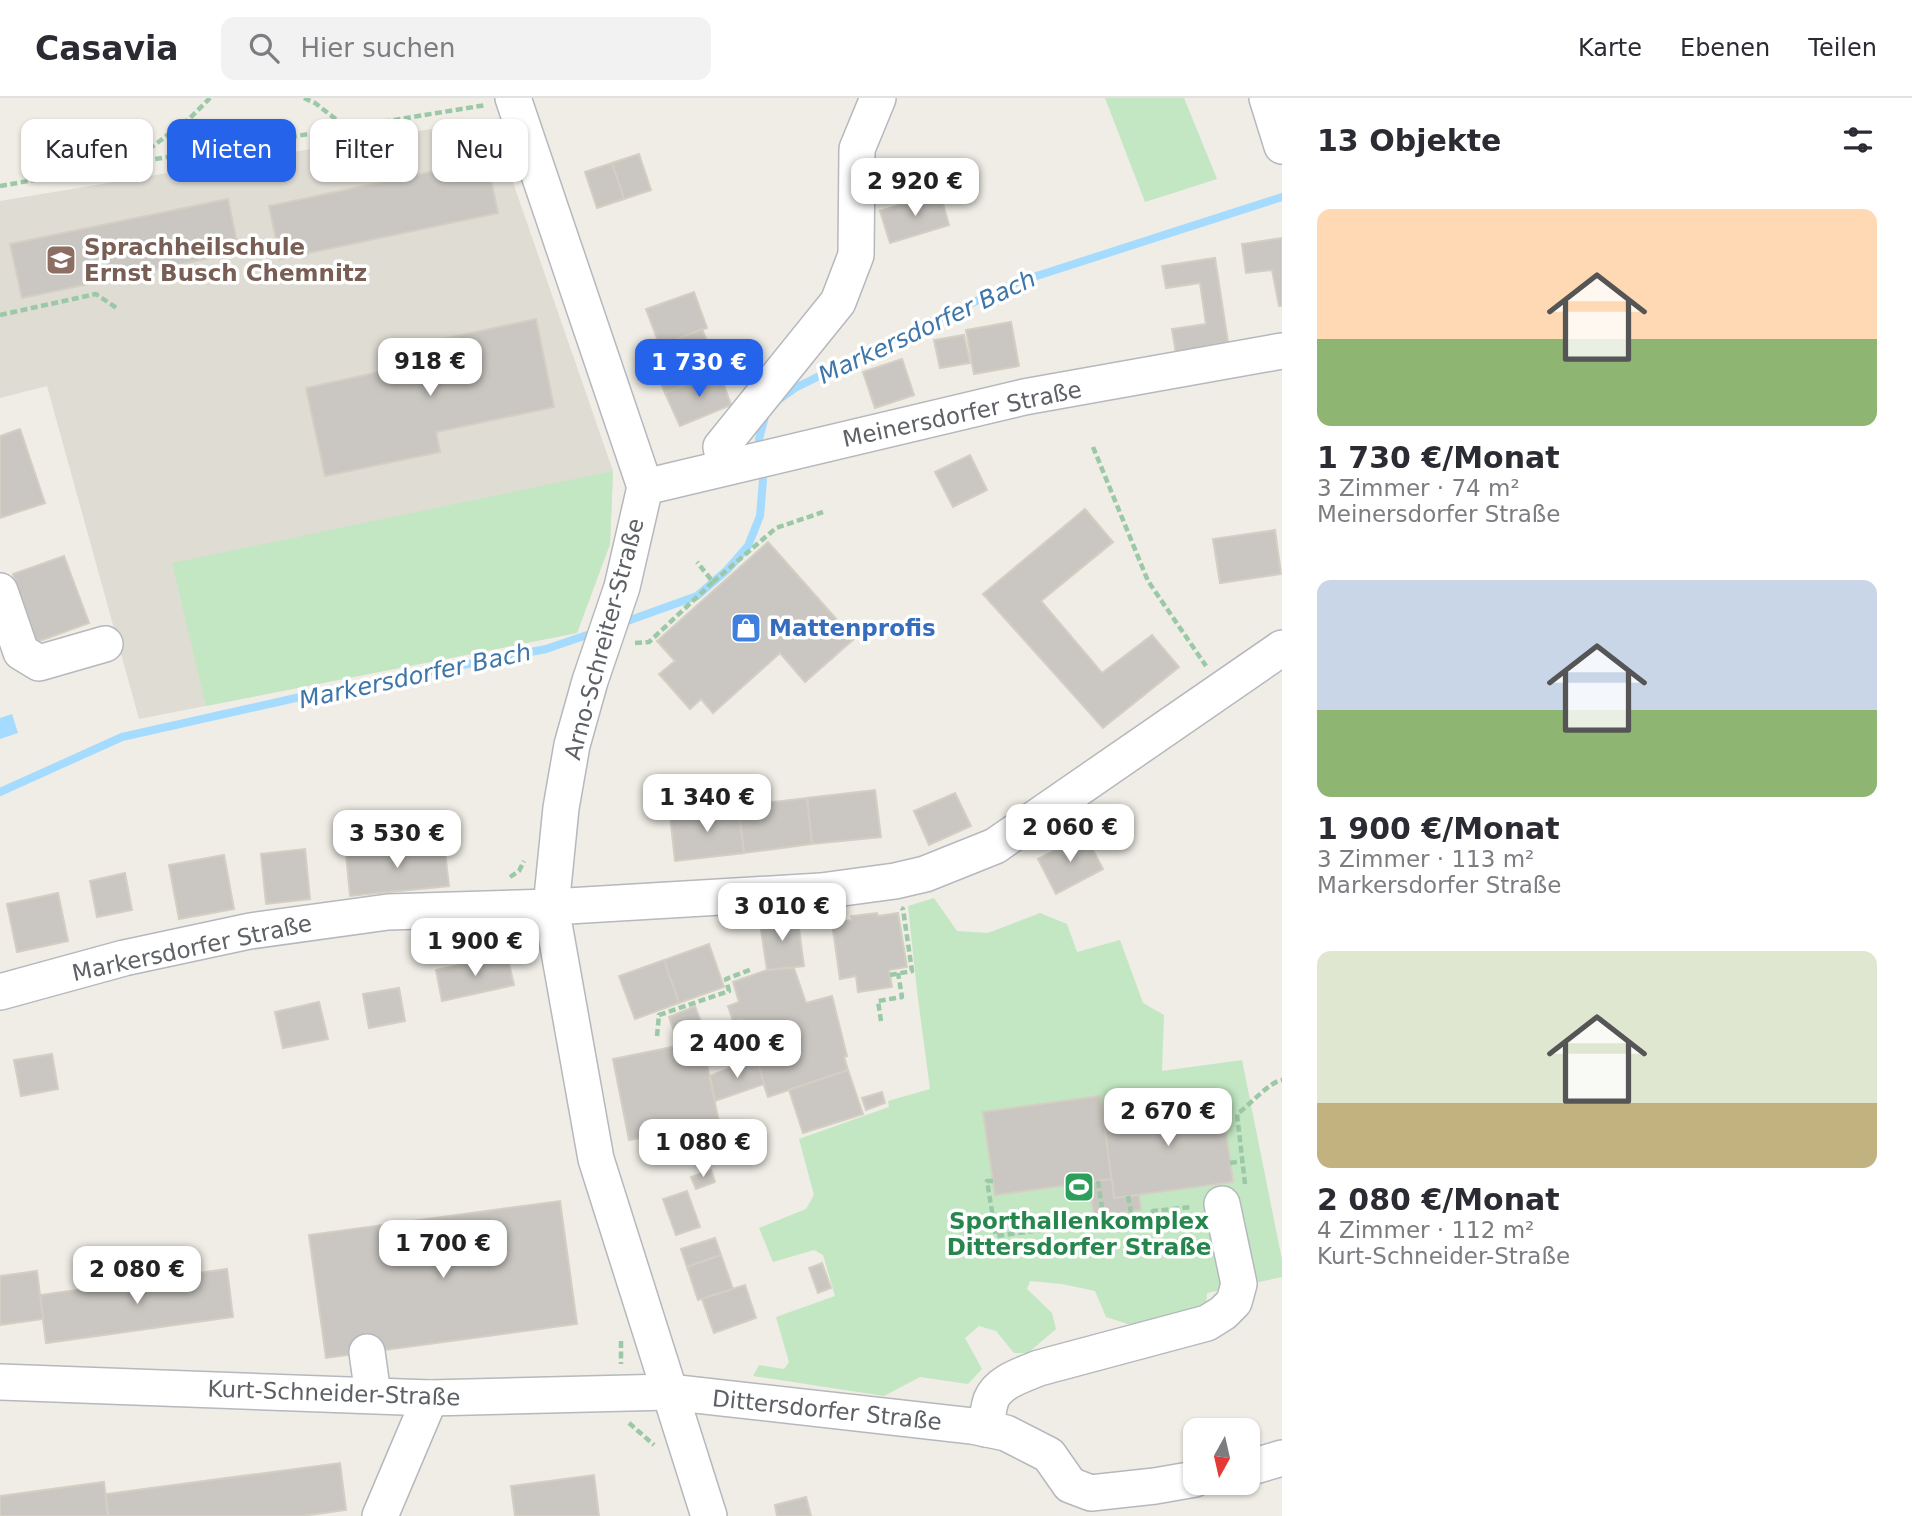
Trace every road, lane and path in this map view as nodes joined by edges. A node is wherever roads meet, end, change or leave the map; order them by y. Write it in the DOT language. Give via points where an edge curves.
graph roads {
  1 [pos="210,98"];
  2 [pos="304,98"];
  3 [pos="878,98"];
  4 [pos="1267,98"];
  5 [pos="513,99"];
  6 [pos="335,119"];
  7 [pos="398,119"];
  8 [pos="310,134"];
  9 [pos="153,146"];
  10 [pos="1282,146"];
  11 [pos="153,159"];
  12 [pos="23,182"];
  13 [pos="0,186"];
  14 [pos="118,309"];
  15 [pos="0,315"];
  16 [pos="1282,351"];
  17 [pos="1093,447"];
  18 [pos="725,467"];
  19 [pos="645,487"];
  20 [pos="823,512"];
  21 [pos="698,562"];
  22 [pos="713,582"];
  23 [pos="0,591"];
  24 [pos="607,632"];
  25 [pos="105,644"];
  26 [pos="1282,648"];
  27 [pos="1223,690"];
  28 [pos="897,899"];
  29 [pos="551,907"];
  30 [pos="752,969"];
  31 [pos="898,973"];
  32 [pos="890,975"];
  33 [pos="0,992"];
  34 [pos="881,1021"];
  35 [pos="657,1036"];
  36 [pos="1282,1080"];
  37 [pos="1242,1161"];
  38 [pos="1230,1163"];
  39 [pos="993,1181"];
  40 [pos="1098,1181"];
  41 [pos="1128,1196"];
  42 [pos="1222,1204"];
  43 [pos="1132,1218"];
  44 [pos="1104,1221"];
  45 [pos="367,1352"];
  46 [pos="0,1382"];
  47 [pos="668,1392"];
  48 [pos="373,1395"];
  49 [pos="430,1398"];
  50 [pos="986,1429"];
  51 [pos="1282,1458"];
  52 [pos="1260,1464"];
  53 [pos="1183,1481"];
  54 [pos="380,1516"];
  55 [pos="709,1516"];
  1 -- 9 [label="path"];
  2 -- 6 [label="path"];
  3 -- 18 [label="street" via="857,149 856,255 838,302 721,447"];
  4 -- 10 [label="street"];
  5 -- 7 [label="path"];
  5 -- 19 [label="street, Arno-Schreiter-Straße"];
  8 -- 11 [label="path"];
  12 -- 13 [label="path"];
  14 -- 15 [label="path" via="96,295"];
  16 -- 18 [label="street, Meinersdorfer Straße" via="1024,397"];
  17 -- 27 [label="path" via="1148,581"];
  18 -- 19 [label="street, Meinersdorfer Straße"];
  19 -- 24 [label="street, Arno-Schreiter-Straße"];
  20 -- 22 [label="path" via="776,528"];
  21 -- 22 [label="path"];
  22 -- 24 [label="path" via="649,642"];
  23 -- 25 [label="street" via="21,652 39,663"];
  24 -- 29 [label="street, Arno-Schreiter-Straße" via="572,745"];
  26 -- 27 [label="street, Markersdorfer Straße"];
  27 -- 29 [label="street, Markersdorfer Straße" via="995,846 925,874 821,891"];
  28 -- 31 [label="path" via="912,971"];
  29 -- 33 [label="street, Markersdorfer Straße" via="388,912 250,931 124,958"];
  29 -- 47 [label="street, Dittersdorfer Straße" via="596,1159"];
  30 -- 35 [label="path" via="726,979 729,991 659,1015"];
  31 -- 32 [label="path"];
  31 -- 34 [label="path" via="902,997 878,1001"];
  36 -- 37 [label="path" via="1274,1081 1237,1114"];
  37 -- 38 [label="path"];
  37 -- 42 [label="path" via="1244,1200"];
  39 -- 44 [label="path" via="987,1181 996,1236"];
  40 -- 44 [label="path"];
  41 -- 43 [label="path"];
  42 -- 43 [label="path" via="1153,1211"];
  42 -- 50 [label="street" via="1239,1283 1234,1302 1223,1313 1207,1323 1016,1377 996,1391"];
  43 -- 44 [label="path"];
  45 -- 48 [label="street"];
  46 -- 48 [label="street, Kurt-Schneider-Straße"];
  47 -- 49 [label="street, Kurt-Schneider-Straße"];
  47 -- 50 [label="street, Dittersdorfer Straße"];
  47 -- 55 [label="street, Dittersdorfer Straße"];
  48 -- 49 [label="street, Kurt-Schneider-Straße"];
  49 -- 54 [label="street"];
  50 -- 53 [label="street, Dittersdorfer Straße" via="1006,1433 1049,1455 1070,1485 1091,1493"];
  51 -- 52 [label="street"];
}
